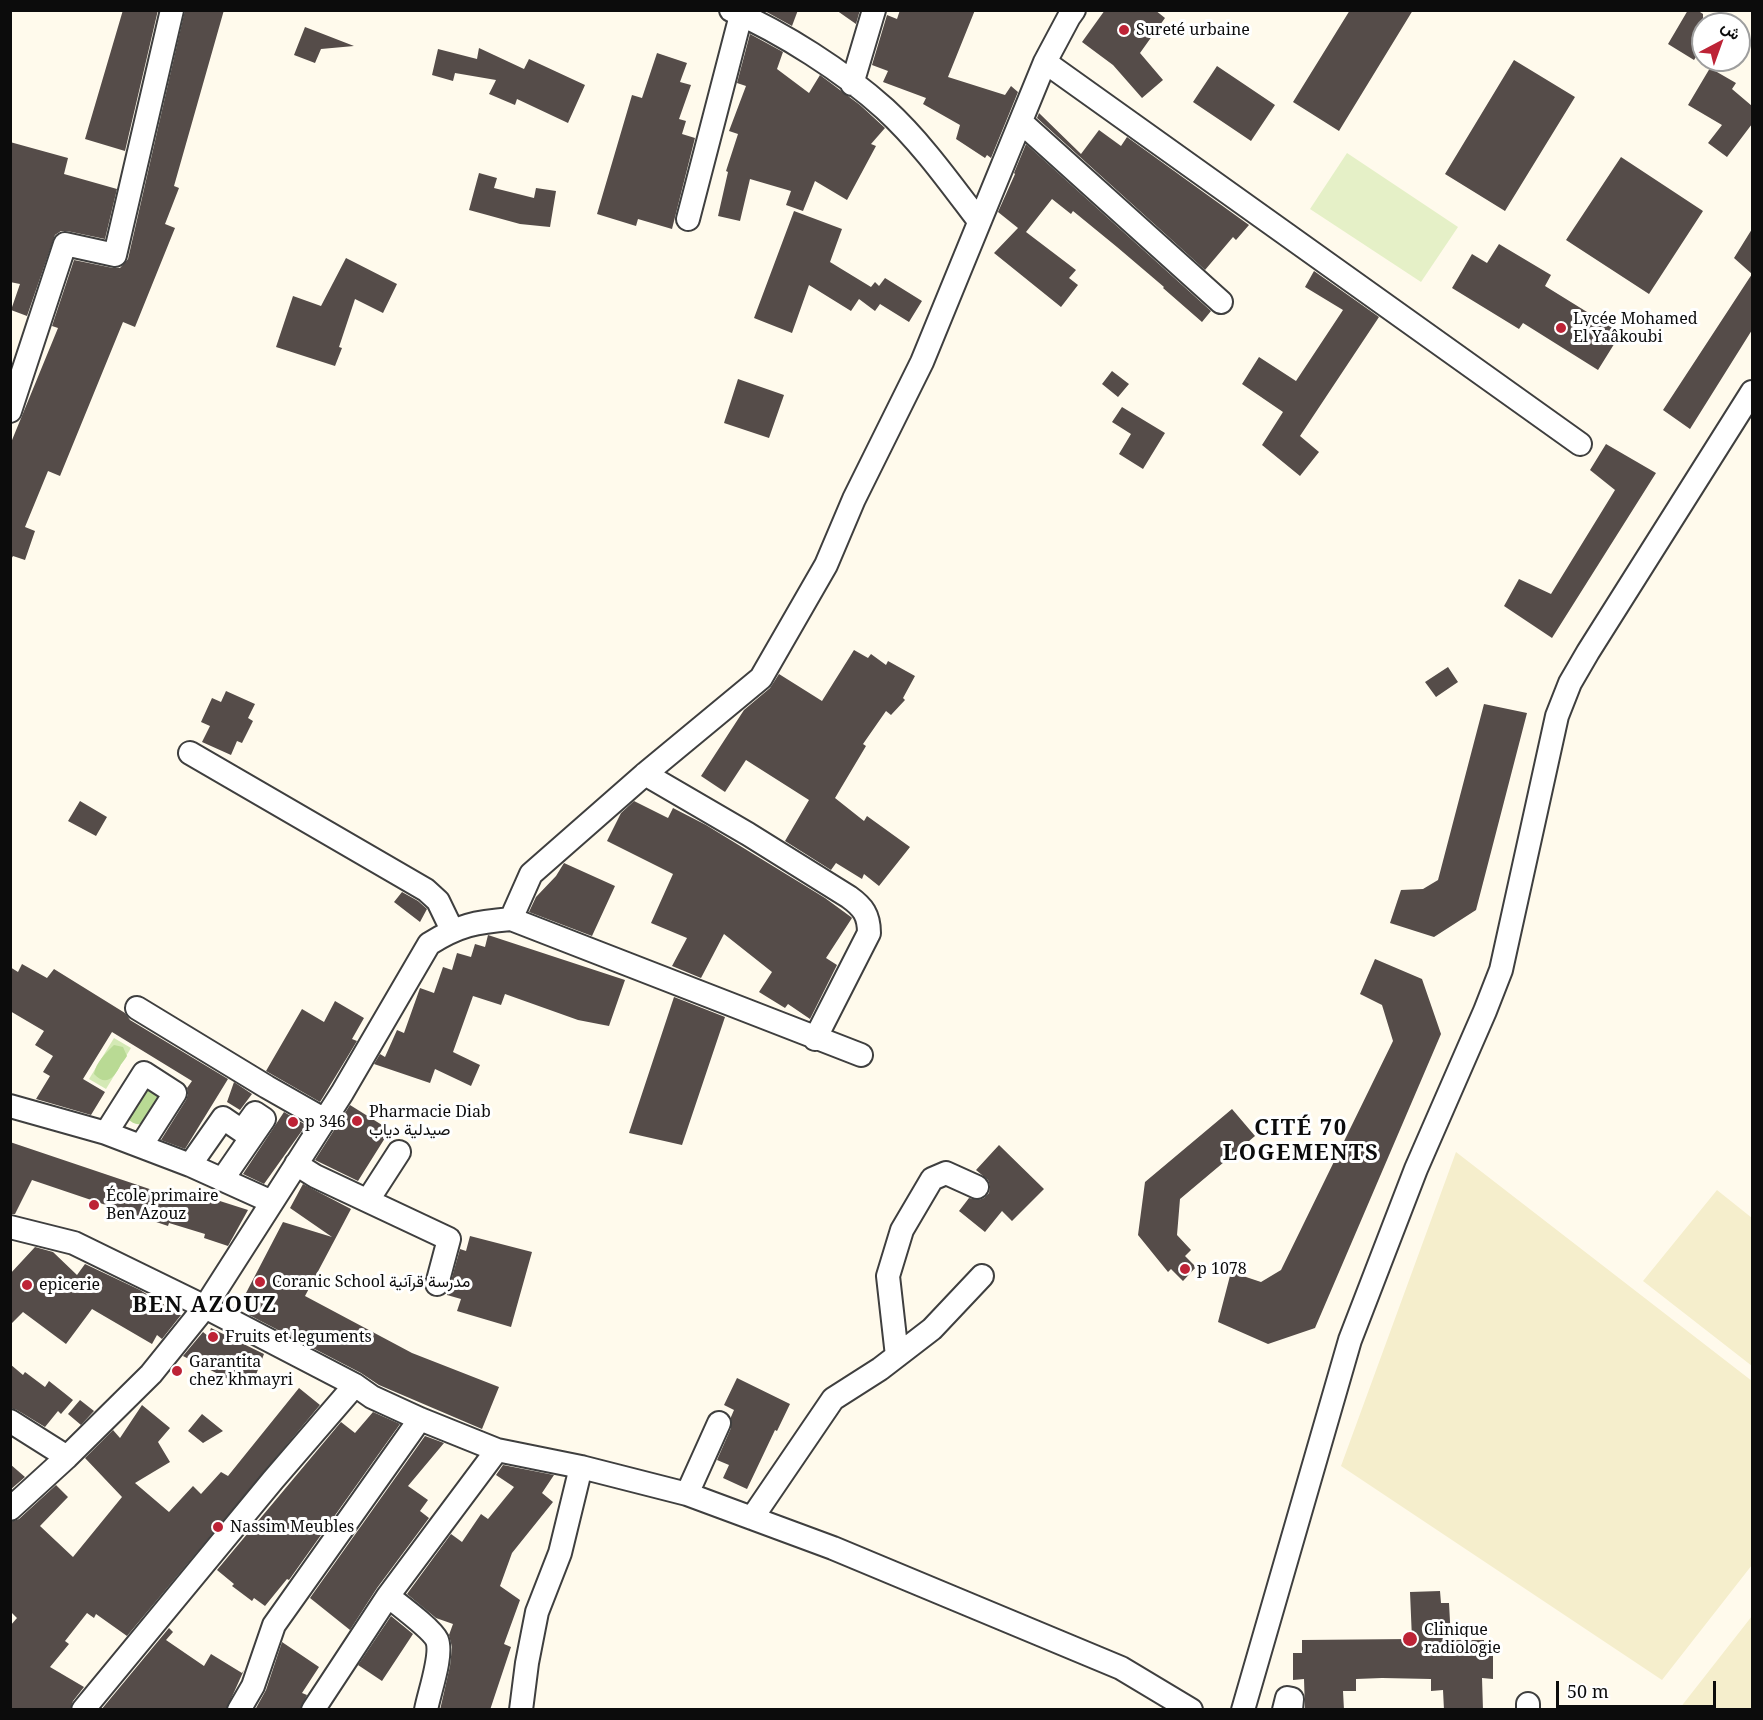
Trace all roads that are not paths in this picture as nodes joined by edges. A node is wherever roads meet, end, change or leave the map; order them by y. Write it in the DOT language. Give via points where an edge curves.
graph roads {
  1 [pos="172,10"];
  2 [pos="874,10"];
  3 [pos="1074,10"];
  4 [pos="736,13"];
  5 [pos="1045,62"];
  6 [pos="852,84"];
  7 [pos="1021,122"];
  8 [pos="688,219"];
  9 [pos="979,221"];
  10 [pos="1221,302"];
  11 [pos="1752,392"];
  12 [pos="10,411"];
  13 [pos="1580,444"];
  14 [pos="190,753"];
  15 [pos="645,774"];
  16 [pos="511,919"];
  17 [pos="453,930"];
  18 [pos="137,1008"];
  19 [pos="815,1039"];
  20 [pos="861,1055"];
  21 [pos="10,1106"];
  22 [pos="325,1120"];
  23 [pos="106,1133"];
  24 [pos="141,1146"];
  25 [pos="399,1152"];
  26 [pos="296,1164"];
  27 [pos="190,1165"];
  28 [pos="222,1180"];
  29 [pos="977,1187"];
  30 [pos="368,1200"];
  31 [pos="272,1202"];
  32 [pos="10,1227"];
  33 [pos="982,1276"];
  34 [pos="437,1284"];
  35 [pos="205,1307"];
  36 [pos="897,1356"];
  37 [pos="355,1385"];
  38 [pos="420,1419"];
  39 [pos="10,1420"];
  40 [pos="719,1423"];
  41 [pos="497,1450"];
  42 [pos="67,1457"];
  43 [pos="581,1467"];
  44 [pos="687,1494"];
  45 [pos="10,1509"];
  46 [pos="752,1518"];
  47 [pos="388,1596"];
  48 [pos="83,1710"];
  49 [pos="239,1710"];
  50 [pos="312,1710"];
  51 [pos="426,1710"];
  52 [pos="521,1710"];
  53 [pos="1191,1710"];
  54 [pos="1244,1710"];
  55 [pos="1284,1710"];
  56 [pos="1291,1710"];
  1 -- 12 [label="street" via="116,255 64,244"];
  2 -- 6 [label="street"];
  3 -- 5 [label="street"];
  4 -- 6 [label="street" via="828,65"];
  4 -- 8 [label="street"];
  5 -- 7 [label="street"];
  5 -- 13 [label="street"];
  6 -- 9 [label="street" via="885,109 933,161"];
  7 -- 9 [label="street"];
  7 -- 10 [label="street"];
  9 -- 15 [label="street" via="922,362 826,565 761,678"];
  11 -- 54 [label="street" via="1588,652 1557,716 1501,970 1416,1169 1350,1340"];
  14 -- 17 [label="street" via="426,890 438,901"];
  15 -- 16 [label="street" via="531,874"];
  15 -- 19 [label="street" via="849,897 866,913 869,933"];
  16 -- 17 [label="street" via="476,922"];
  16 -- 19 [label="street"];
  17 -- 22 [label="street" via="429,944"];
  18 -- 22 [label="street"];
  19 -- 20 [label="street"];
  21 -- 23 [label="street"];
  22 -- 26 [label="street"];
  23 -- 24 [label="street"];
  23 -- 24 [label="street" via="144,1073 175,1093"];
  24 -- 27 [label="street"];
  25 -- 30 [label="street"];
  26 -- 30 [label="street"];
  26 -- 31 [label="street"];
  27 -- 28 [label="street"];
  27 -- 28 [label="street" via="223,1118 242,1131 255,1113 264,1119"];
  28 -- 31 [label="street"];
  29 -- 36 [label="street" via="946,1173 932,1179 902,1230 888,1275"];
  30 -- 34 [label="street" via="449,1239"];
  31 -- 35 [label="street"];
  32 -- 35 [label="street" via="74,1243"];
  33 -- 36 [label="street" via="932,1329"];
  35 -- 37 [label="street"];
  35 -- 42 [label="street" via="151,1374"];
  36 -- 46 [label="street" via="833,1399"];
  37 -- 38 [label="street"];
  37 -- 48 [label="street"];
  38 -- 41 [label="street"];
  38 -- 49 [label="street" via="274,1625 253,1686"];
  39 -- 42 [label="street"];
  40 -- 44 [label="street"];
  41 -- 43 [label="street"];
  41 -- 47 [label="street"];
  42 -- 45 [label="street"];
  43 -- 44 [label="street"];
  43 -- 52 [label="street" via="558,1559 537,1612"];
  44 -- 46 [label="street"];
  46 -- 53 [label="street" via="1121,1668"];
  47 -- 50 [label="street"];
  47 -- 51 [label="street" via="436,1640 438,1655"];
  55 -- 56 [label="street" via="1287,1698 1292,1699"];
}
